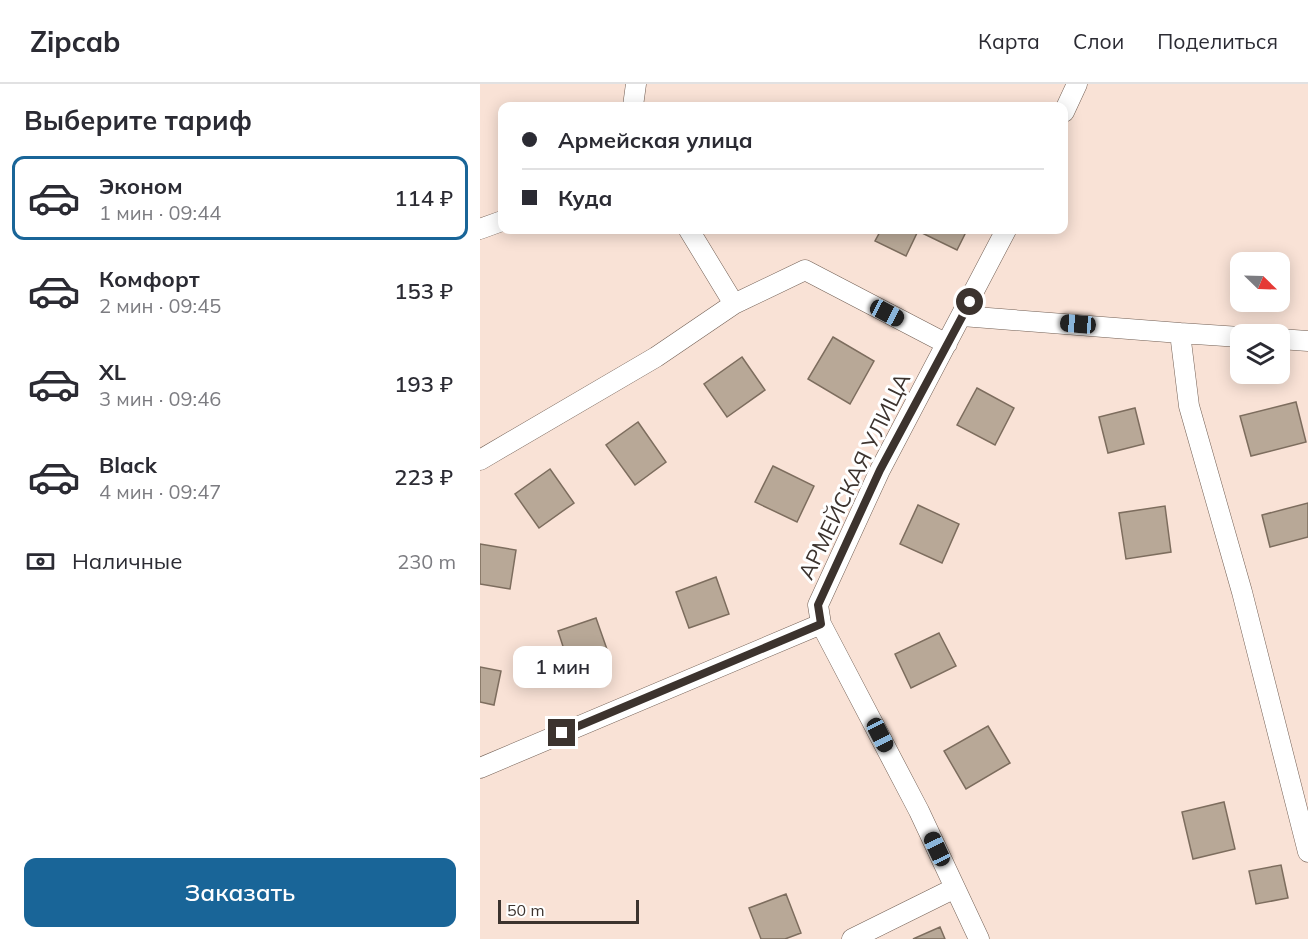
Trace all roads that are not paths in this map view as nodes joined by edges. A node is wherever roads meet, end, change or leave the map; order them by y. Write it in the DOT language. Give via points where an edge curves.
graph roads {
  1 [pos="636,84"];
  2 [pos="1077,84"];
  3 [pos="634,102"];
  4 [pos="1068,103"];
  5 [pos="498,222"];
  6 [pos="480,229"];
  7 [pos="690,234"];
  8 [pos="1004,234"];
  9 [pos="734,304"];
  10 [pos="962,316"];
  11 [pos="1180,333"];
  12 [pos="1230,336"];
  13 [pos="1290,340"];
  14 [pos="1308,342"];
  15 [pos="947,344"];
  16 [pos="480,460"];
  17 [pos="821,624"];
  18 [pos="480,768"];
  19 [pos="1308,852"];
  20 [pos="955,888"];
  21 [pos="852,939"];
  22 [pos="979,939"];
  1 -- 3 [label="street"];
  2 -- 4 [label="street"];
  5 -- 6 [label="street"];
  7 -- 9 [label="street"];
  8 -- 10 [label="street, АРМЕЙСКАЯ УЛИЦА"];
  9 -- 15 [label="street" via="805,270"];
  9 -- 16 [label="street" via="656,357"];
  10 -- 11 [label="street"];
  10 -- 15 [label="street, АРМЕЙСКАЯ УЛИЦА"];
  11 -- 12 [label="street"];
  11 -- 19 [label="street" via="1189,406 1242,592"];
  13 -- 14 [label="street"];
  15 -- 17 [label="street, АРМЕЙСКАЯ УЛИЦА" via="880,470 818,605"];
  17 -- 18 [label="street"];
  17 -- 20 [label="street"];
  20 -- 21 [label="street"];
  20 -- 22 [label="street"];
}
